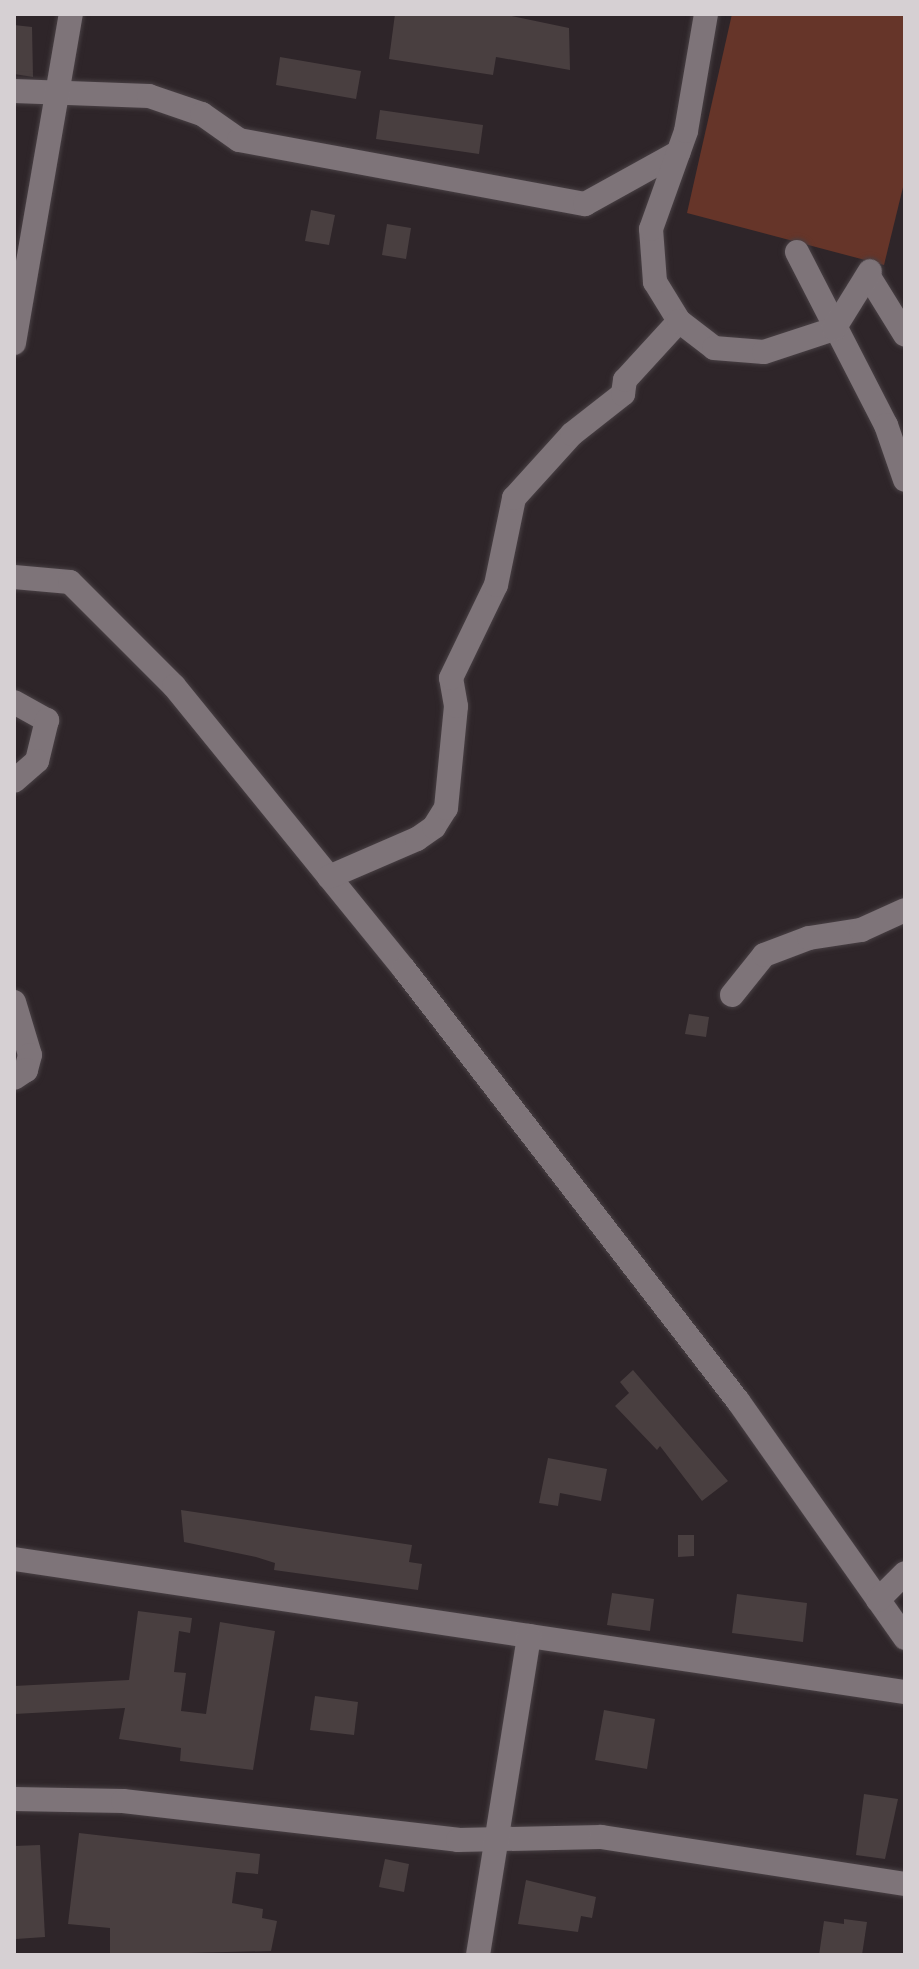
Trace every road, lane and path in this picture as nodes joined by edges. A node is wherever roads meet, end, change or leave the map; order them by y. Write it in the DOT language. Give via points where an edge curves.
graph roads {
  1 [pos="71,14"];
  2 [pos="706,14"];
  3 [pos="58,88"];
  4 [pos="14,91"];
  5 [pos="679,152"];
  6 [pos="797,252"];
  7 [pos="679,321"];
  8 [pos="834,329"];
  9 [pos="15,334"];
  10 [pos="905,335"];
  11 [pos="905,480"];
  12 [pos="14,577"];
  13 [pos="14,702"];
  14 [pos="14,781"];
  15 [pos="329,877"];
  16 [pos="905,910"];
  17 [pos="732,995"];
  18 [pos="14,1002"];
  19 [pos="14,1078"];
  20 [pos="14,1559"];
  21 [pos="905,1573"];
  22 [pos="878,1600"];
  23 [pos="529,1636"];
  24 [pos="905,1638"];
  25 [pos="905,1692"];
  26 [pos="14,1799"];
  27 [pos="496,1841"];
  28 [pos="905,1884"];
  29 [pos="478,1955"];
  1 -- 3 [label="street"];
  2 -- 5 [label="street"];
  3 -- 4 [label="street"];
  3 -- 5 [label="street" via="149,96 202,114 239,140 585,204"];
  3 -- 9 [label="street"];
  5 -- 7 [label="street" via="651,229 655,282"];
  6 -- 8 [label="street"];
  7 -- 8 [label="street" via="714,348 764,352"];
  7 -- 15 [label="street" via="625,380 623,394 572,434 507,509 496,585 451,678 456,706 445,768 450,797 434,827"];
  8 -- 10 [label="street" via="869,273"];
  8 -- 11 [label="street" via="886,425"];
  12 -- 15 [label="street" via="70,582 174,686"];
  13 -- 14 [label="street" via="47,720 37,761"];
  15 -- 22 [label="street" via="738,1401"];
  16 -- 17 [label="street" via="861,930 809,938 764,955"];
  18 -- 19 [label="street" via="30,1055 26,1070"];
  20 -- 23 [label="street"];
  21 -- 22 [label="street"];
  22 -- 24 [label="street"];
  23 -- 25 [label="street"];
  23 -- 27 [label="street"];
  26 -- 27 [label="street" via="123,1801"];
  27 -- 28 [label="street" via="601,1837"];
  27 -- 29 [label="street"];
}
